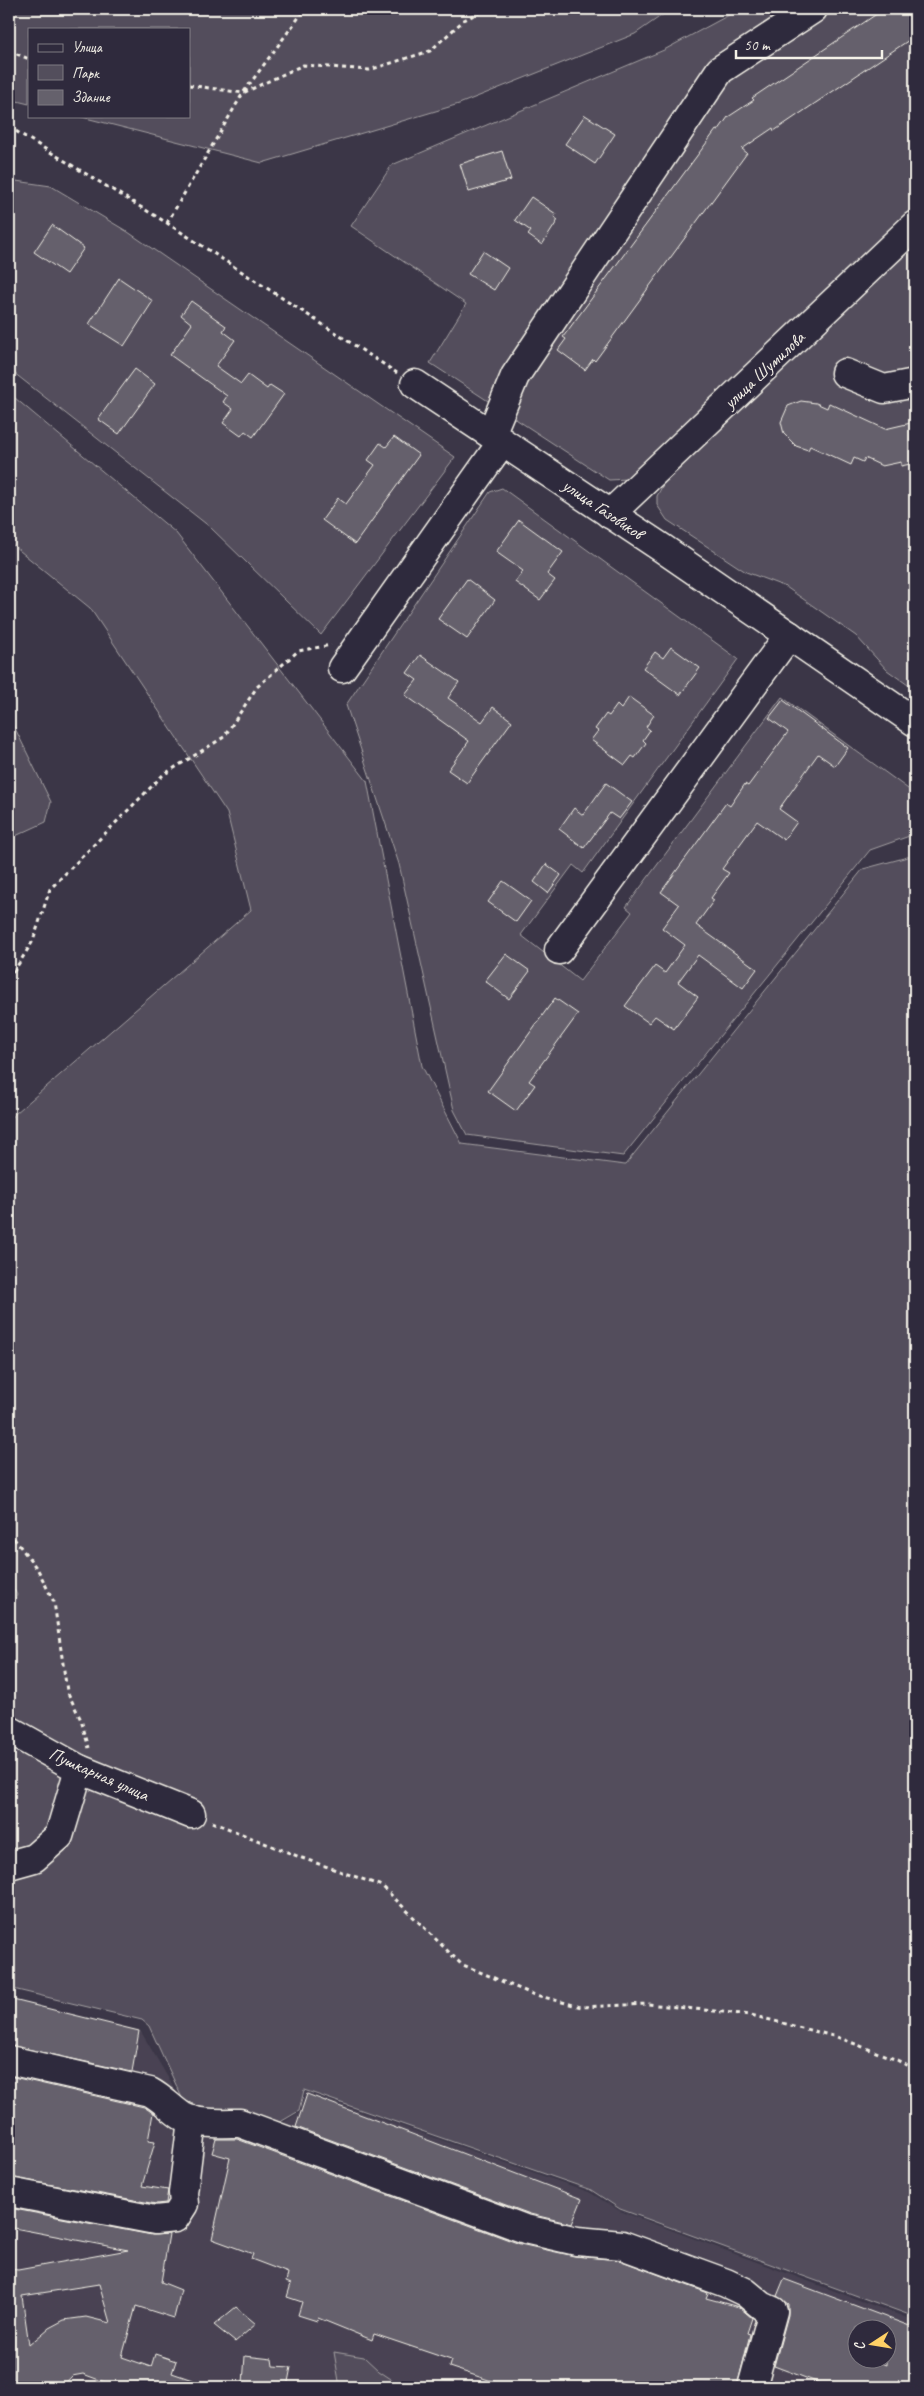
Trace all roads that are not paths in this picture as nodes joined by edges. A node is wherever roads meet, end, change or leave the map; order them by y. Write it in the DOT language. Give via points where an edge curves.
graph roads {
  1 [pos="813,9"];
  2 [pos="915,225"];
  3 [pos="845,372"];
  4 [pos="915,383"];
  5 [pos="415,384"];
  6 [pos="496,438"];
  7 [pos="610,514"];
  8 [pos="789,635"];
  9 [pos="342,668"];
  10 [pos="915,722"];
  11 [pos="559,950"];
  12 [pos="9,1730"];
  13 [pos="79,1768"];
  14 [pos="191,1814"];
  15 [pos="9,1865"];
  16 [pos="9,2060"];
  17 [pos="192,2120"];
  18 [pos="9,2192"];
  19 [pos="752,2387"];
  1 -- 6 [label="street" via="720,70 515,376"];
  2 -- 7 [label="street, улица Шумилова"];
  3 -- 4 [label="street" via="884,389"];
  5 -- 6 [label="street, улица Газовиков"];
  6 -- 7 [label="street, улица Газовиков"];
  6 -- 9 [label="street"];
  7 -- 8 [label="street, улица Газовиков"];
  8 -- 10 [label="street, улица Газовиков"];
  8 -- 11 [label="street"];
  12 -- 13 [label="street, Пушкарная улица"];
  13 -- 14 [label="street, Пушкарная улица"];
  13 -- 15 [label="street" via="59,1836 34,1858"];
  16 -- 17 [label="street" via="150,2092"];
  17 -- 18 [label="street" via="184,2204 175,2218 155,2220"];
  17 -- 19 [label="street" via="240,2123 524,2229 577,2241 622,2245 745,2292 762,2306 773,2310"];
}
